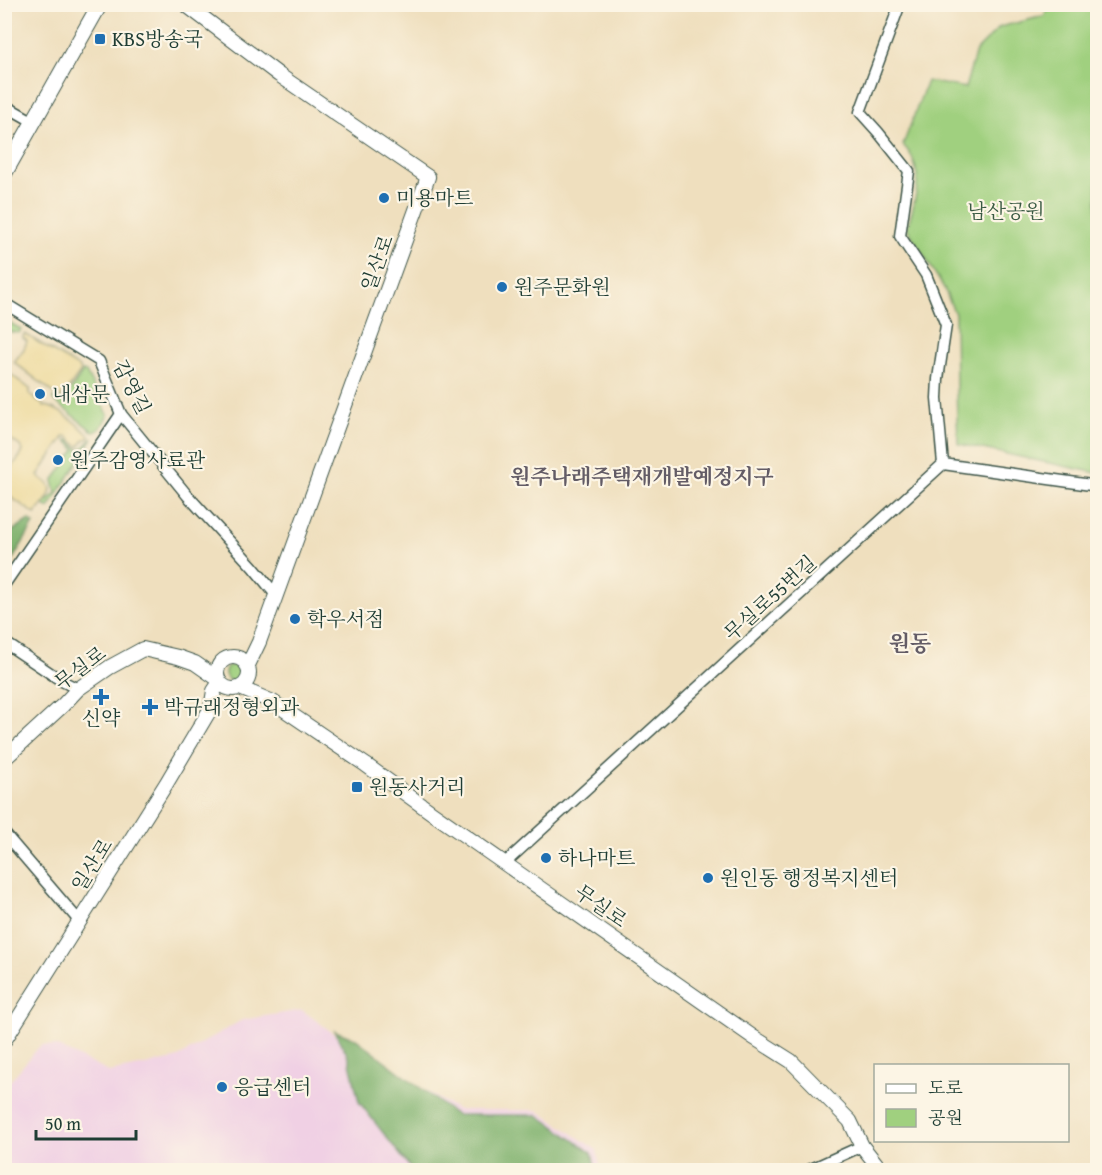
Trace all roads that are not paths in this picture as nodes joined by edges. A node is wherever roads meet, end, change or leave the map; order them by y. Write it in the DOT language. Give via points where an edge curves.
graph roads {
  1 [pos="100,4"];
  2 [pos="184,4"];
  3 [pos="900,4"];
  4 [pos="4,105"];
  5 [pos="34,122"];
  6 [pos="4,174"];
  7 [pos="4,303"];
  8 [pos="121,414"];
  9 [pos="943,464"];
  10 [pos="1098,486"];
  11 [pos="4,585"];
  12 [pos="276,595"];
  13 [pos="4,642"];
  14 [pos="195,663"];
  15 [pos="240,663"];
  16 [pos="227,685"];
  17 [pos="78,689"];
  18 [pos="273,702"];
  19 [pos="4,759"];
  20 [pos="4,833"];
  21 [pos="505,862"];
  22 [pos="80,921"];
  23 [pos="4,1041"];
  24 [pos="862,1146"];
  25 [pos="809,1170"];
  26 [pos="880,1170"];
  1 -- 5 [label="main road"];
  2 -- 12 [label="street, 일산로" via="428,177"];
  3 -- 9 [label="street" via="860,112 909,171 900,236 926,275 946,325 937,398"];
  4 -- 5 [label="street"];
  5 -- 6 [label="main road"];
  7 -- 8 [label="street, 감영길" via="99,362"];
  8 -- 11 [label="street"];
  8 -- 12 [label="street, 감영길"];
  9 -- 10 [label="street"];
  9 -- 21 [label="street, 무실로55번길"];
  12 -- 15 [label="street, 일산로" via="259,642"];
  13 -- 17 [label="street"];
  14 -- 15 [label="street"];
  14 -- 16 [label="street"];
  14 -- 17 [label="street, 무실로" via="143,649"];
  15 -- 16 [label="street" via="249,678 247,682"];
  15 -- 16 [label="street" via="217,668 217,674"];
  15 -- 18 [label="street"];
  16 -- 18 [label="street"];
  16 -- 22 [label="street, 일산로" via="214,691 211,708"];
  17 -- 19 [label="street, 무실로"];
  18 -- 21 [label="street, 무실로"];
  20 -- 22 [label="street"];
  21 -- 24 [label="street, 무실로" via="791,1061 850,1121"];
  22 -- 23 [label="street, 일산로"];
  24 -- 25 [label="street"];
  24 -- 26 [label="street, 무실로"];
}
